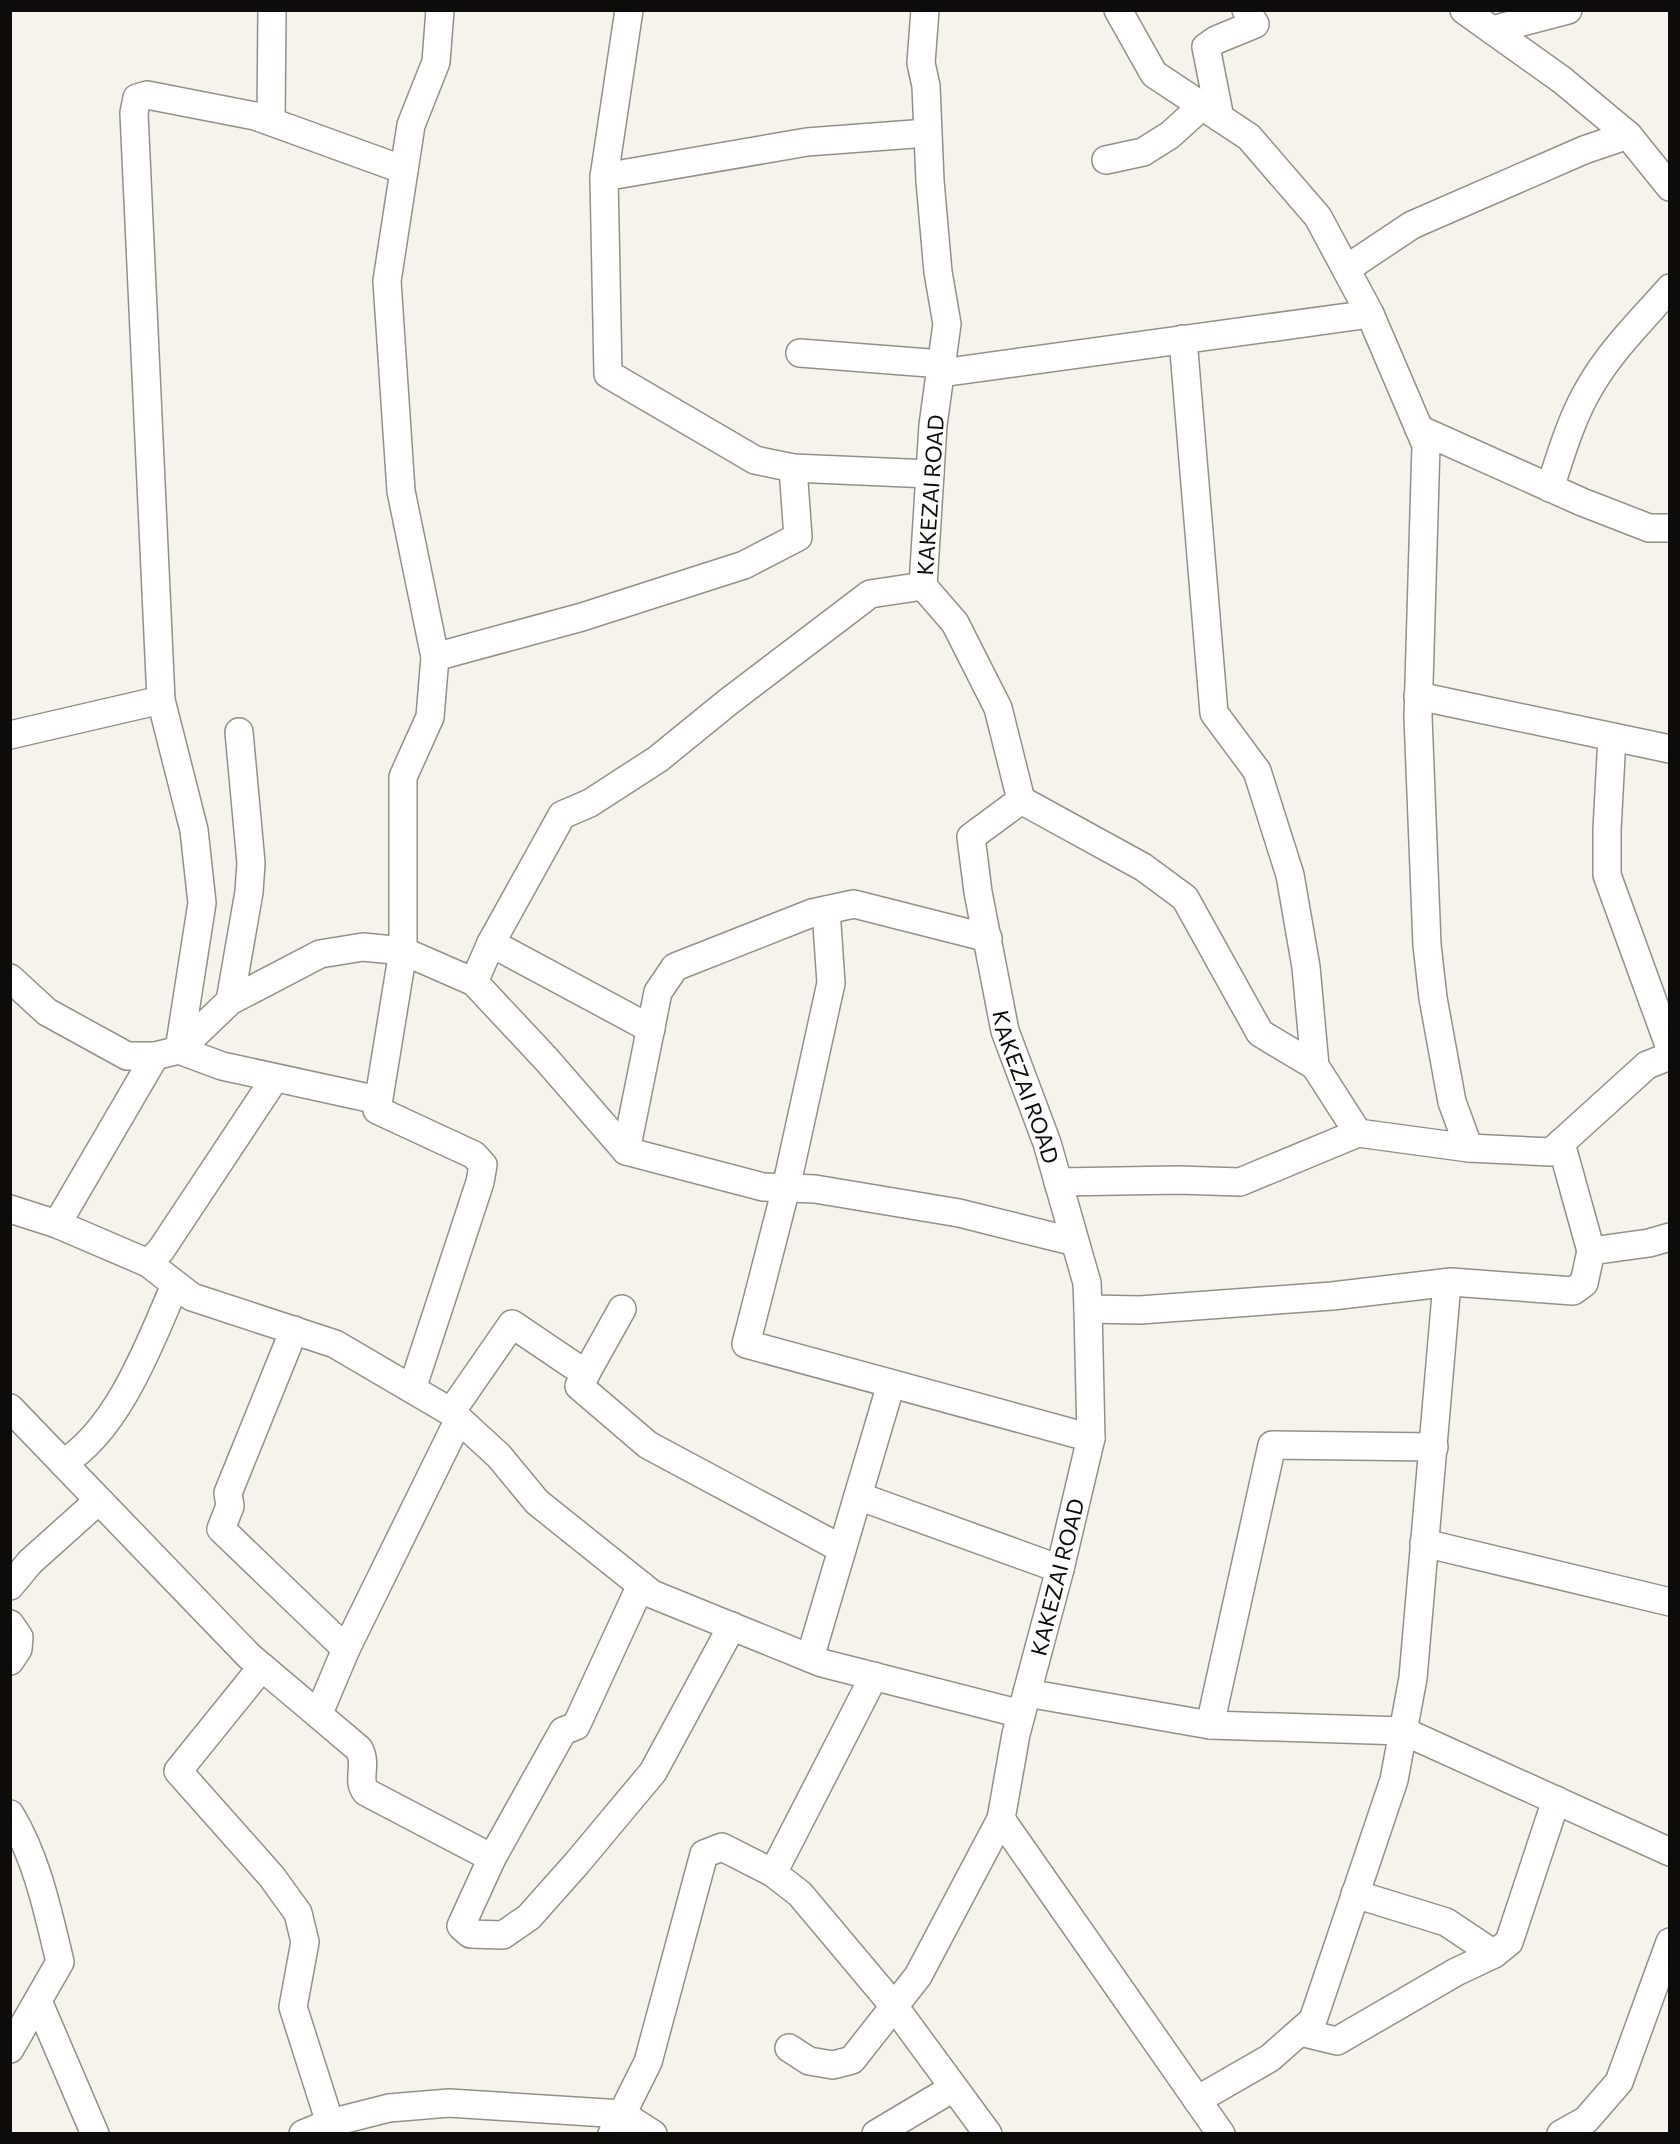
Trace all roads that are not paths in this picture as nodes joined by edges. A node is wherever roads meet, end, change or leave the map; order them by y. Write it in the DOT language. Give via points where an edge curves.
graph roads {
  1 [pos="272,10"];
  2 [pos="440,10"];
  3 [pos="629,10"];
  4 [pos="925,10"];
  5 [pos="1118,10"];
  6 [pos="1246,10"];
  7 [pos="1464,10"];
  8 [pos="1568,10"];
  9 [pos="1492,30"];
  10 [pos="1211,112"];
  11 [pos="271,122"];
  12 [pos="927,133"];
  13 [pos="1628,135"];
  14 [pos="1106,160"];
  15 [pos="404,170"];
  16 [pos="604,177"];
  17 [pos="1670,187"];
  18 [pos="1347,269"];
  19 [pos="1670,288"];
  20 [pos="1370,314"];
  21 [pos="1183,339"];
  22 [pos="800,353"];
  23 [pos="941,369"];
  24 [pos="1419,429"];
  25 [pos="793,468"];
  26 [pos="930,474"];
  27 [pos="1550,488"];
  28 [pos="1670,528"];
  29 [pos="923,586"];
  30 [pos="435,657"];
  31 [pos="1418,696"];
  32 [pos="161,700"];
  33 [pos="239,732"];
  34 [pos="10,735"];
  35 [pos="1612,737"];
  36 [pos="1670,749"];
  37 [pos="1021,800"];
  38 [pos="826,910"];
  39 [pos="988,938"];
  40 [pos="491,943"];
  41 [pos="403,951"];
  42 [pos="10,978"];
  43 [pos="474,982"];
  44 [pos="230,1001"];
  45 [pos="651,1029"];
  46 [pos="1670,1048"];
  47 [pos="167,1053"];
  48 [pos="1670,1056"];
  49 [pos="1315,1066"];
  50 [pos="275,1078"];
  51 [pos="378,1100"];
  52 [pos="1358,1133"];
  53 [pos="1561,1143"];
  54 [pos="1469,1148"];
  55 [pos="626,1151"];
  56 [pos="1058,1182"];
  57 [pos="786,1188"];
  58 [pos="10,1209"];
  59 [pos="57,1224"];
  60 [pos="1670,1237"];
  61 [pos="1075,1242"];
  62 [pos="1591,1251"];
  63 [pos="148,1263"];
  64 [pos="1447,1282"];
  65 [pos="175,1285"];
  66 [pos="622,1308"];
  67 [pos="1088,1309"];
  68 [pos="294,1330"];
  69 [pos="586,1374"];
  70 [pos="891,1384"];
  71 [pos="412,1389"];
  72 [pos="10,1408"];
  73 [pos="455,1415"];
  74 [pos="1090,1438"];
  75 [pos="1434,1447"];
  76 [pos="63,1463"];
  77 [pos="858,1496"];
  78 [pos="98,1501"];
  79 [pos="1424,1543"];
  80 [pos="842,1550"];
  81 [pos="1060,1569"];
  82 [pos="641,1585"];
  83 [pos="10,1586"];
  84 [pos="1670,1602"];
  85 [pos="10,1624"];
  86 [pos="732,1626"];
  87 [pos="346,1648"];
  88 [pos="810,1658"];
  89 [pos="10,1661"];
  90 [pos="262,1667"];
  91 [pos="873,1676"];
  92 [pos="1024,1703"];
  93 [pos="319,1713"];
  94 [pos="1210,1725"];
  95 [pos="1403,1731"];
  96 [pos="1556,1800"];
  97 [pos="10,1814"];
  98 [pos="1001,1819"];
  99 [pos="1670,1852"];
  100 [pos="492,1858"];
  101 [pos="773,1874"];
  102 [pos="1355,1894"];
  103 [pos="1670,1942"];
  104 [pos="1494,1954"];
  105 [pos="38,2001"];
  106 [pos="894,2006"];
  107 [pos="1300,2032"];
  108 [pos="789,2048"];
  109 [pos="10,2049"];
  110 [pos="953,2088"];
  111 [pos="1197,2100"];
  112 [pos="330,2123"];
  113 [pos="617,2124"];
  114 [pos="95,2133"];
  115 [pos="303,2133"];
  116 [pos="653,2133"];
  117 [pos="876,2133"];
  118 [pos="988,2133"];
  119 [pos="1221,2133"];
  120 [pos="1561,2133"];
  1 -- 11 [label="street"];
  2 -- 15 [label="street" via="436,62 411,125"];
  3 -- 16 [label="street"];
  4 -- 12 [label="street, KAKEZAI ROAD" via="921,63 926,86"];
  5 -- 10 [label="street" via="1154,74"];
  6 -- 10 [label="street" via="1255,24 1206,47"];
  7 -- 9 [label="street"];
  8 -- 9 [label="street"];
  9 -- 13 [label="street" via="1562,80"];
  10 -- 14 [label="street" via="1143,152"];
  10 -- 18 [label="street" via="1249,137 1318,216"];
  11 -- 15 [label="street"];
  11 -- 32 [label="street" via="147,95 137,98"];
  12 -- 16 [label="street" via="807,142"];
  12 -- 23 [label="street, KAKEZAI ROAD" via="938,272 947,324"];
  13 -- 17 [label="street"];
  13 -- 18 [label="street" via="1584,150 1412,225"];
  15 -- 30 [label="street" via="387,281 401,491"];
  16 -- 25 [label="street" via="609,374 755,460"];
  18 -- 20 [label="street"];
  19 -- 27 [label="street" via="1610,356 1590,386"];
  20 -- 21 [label="street"];
  20 -- 24 [label="street"];
  21 -- 23 [label="street"];
  21 -- 49 [label="street" via="1214,713 1257,771 1290,875 1306,967"];
  22 -- 23 [label="street"];
  23 -- 26 [label="street, KAKEZAI ROAD"];
  24 -- 27 [label="street"];
  24 -- 31 [label="street" via="1425,446"];
  25 -- 26 [label="street"];
  25 -- 30 [label="street" via="798,537 744,565 582,617"];
  26 -- 29 [label="street, KAKEZAI ROAD"];
  27 -- 28 [label="street" via="1649,528"];
  29 -- 37 [label="street, KAKEZAI ROAD" via="955,623 998,708"];
  29 -- 40 [label="street" via="870,594 658,759 590,803 562,815"];
  30 -- 41 [label="street" via="430,717 403,777"];
  31 -- 35 [label="street"];
  31 -- 54 [label="street" via="1433,998 1452,1102"];
  32 -- 34 [label="street"];
  32 -- 47 [label="street" via="194,830 202,903"];
  33 -- 44 [label="street" via="251,863"];
  35 -- 36 [label="street"];
  35 -- 46 [label="street" via="1607,875"];
  37 -- 39 [label="street, KAKEZAI ROAD" via="971,837"];
  37 -- 49 [label="street" via="1143,867 1185,898 1260,1033"];
  38 -- 39 [label="street" via="854,904"];
  38 -- 45 [label="street" via="675,967 658,992"];
  38 -- 57 [label="street" via="831,983"];
  39 -- 56 [label="street, KAKEZAI ROAD" via="1005,1031"];
  40 -- 43 [label="street"];
  40 -- 45 [label="street"];
  41 -- 43 [label="street"];
  41 -- 44 [label="street" via="363,947 320,954"];
  41 -- 51 [label="street"];
  42 -- 47 [label="street" via="47,1012 127,1056"];
  43 -- 55 [label="street"];
  44 -- 47 [label="street"];
  45 -- 55 [label="street"];
  47 -- 50 [label="street"];
  47 -- 59 [label="street"];
  48 -- 53 [label="street" via="1647,1065"];
  49 -- 52 [label="street"];
  50 -- 51 [label="street"];
  50 -- 63 [label="street" via="161,1250"];
  51 -- 71 [label="street" via="377,1110 474,1155 483,1165"];
  52 -- 54 [label="street"];
  52 -- 56 [label="street" via="1240,1182"];
  53 -- 54 [label="street" via="1551,1152"];
  53 -- 62 [label="street"];
  55 -- 57 [label="street" via="763,1187"];
  56 -- 61 [label="street, KAKEZAI ROAD"];
  57 -- 61 [label="street" via="815,1189 959,1213"];
  57 -- 70 [label="street" via="746,1344"];
  58 -- 59 [label="street"];
  59 -- 63 [label="street"];
  60 -- 62 [label="street"];
  61 -- 67 [label="street, KAKEZAI ROAD" via="1087,1283"];
  62 -- 64 [label="street" via="1584,1283 1573,1291"];
  63 -- 65 [label="street"];
  64 -- 67 [label="street" via="1321,1297 1140,1310"];
  64 -- 75 [label="street"];
  65 -- 68 [label="street" via="192,1297"];
  65 -- 76 [label="street" via="130,1387 79,1453"];
  66 -- 69 [label="street"];
  67 -- 74 [label="street, KAKEZAI ROAD"];
  68 -- 71 [label="street" via="335,1344"];
  68 -- 87 [label="street" via="228,1494 230,1506 221,1529"];
  69 -- 73 [label="street" via="512,1324"];
  69 -- 80 [label="street" via="579,1386 648,1445"];
  70 -- 74 [label="street"];
  70 -- 77 [label="street"];
  71 -- 73 [label="street"];
  72 -- 76 [label="street"];
  73 -- 82 [label="street" via="499,1456 537,1502"];
  73 -- 87 [label="street"];
  74 -- 81 [label="street, KAKEZAI ROAD"];
  75 -- 79 [label="street"];
  75 -- 94 [label="street" via="1272,1445"];
  76 -- 78 [label="street"];
  77 -- 80 [label="street"];
  77 -- 81 [label="street"];
  78 -- 83 [label="street" via="30,1562"];
  78 -- 90 [label="street"];
  79 -- 84 [label="street"];
  79 -- 95 [label="street" via="1413,1678"];
  80 -- 88 [label="street"];
  81 -- 92 [label="street, KAKEZAI ROAD"];
  82 -- 86 [label="street" via="652,1594"];
  82 -- 100 [label="street" via="576,1726 563,1731"];
  85 -- 89 [label="street" via="19,1637"];
  86 -- 88 [label="street"];
  86 -- 100 [label="street" via="653,1772 577,1863 530,1917 503,1935 470,1934 461,1926"];
  87 -- 93 [label="street"];
  88 -- 91 [label="street"];
  90 -- 93 [label="street"];
  90 -- 112 [label="street" via="178,1771 272,1876 298,1913 305,1942 293,2007"];
  91 -- 92 [label="street"];
  91 -- 101 [label="street"];
  92 -- 94 [label="street"];
  92 -- 98 [label="street, KAKEZAI ROAD"];
  93 -- 100 [label="street" via="359,1749 364,1758 361,1781 366,1792"];
  94 -- 95 [label="street"];
  95 -- 96 [label="street"];
  95 -- 102 [label="street" via="1394,1780"];
  96 -- 99 [label="street"];
  96 -- 104 [label="street" via="1509,1942"];
  97 -- 105 [label="street" via="21,1832 46,1904 60,1962"];
  98 -- 106 [label="street, KAKEZAI ROAD" via="918,1976"];
  98 -- 111 [label="street"];
  101 -- 106 [label="street" via="800,1894"];
  101 -- 113 [label="street" via="722,1847 704,1854 648,2062"];
  102 -- 104 [label="street" via="1446,1922"];
  102 -- 107 [label="street" via="1313,2020"];
  103 -- 120 [label="street" via="1618,2082 1586,2120"];
  104 -- 107 [label="street" via="1337,2041"];
  105 -- 109 [label="street"];
  105 -- 114 [label="street"];
  106 -- 108 [label="street, KAKEZAI ROAD" via="852,2060 833,2065 809,2061"];
  106 -- 110 [label="street"];
  107 -- 111 [label="street" via="1270,2058"];
  110 -- 117 [label="street"];
  110 -- 118 [label="street"];
  111 -- 119 [label="street"];
  112 -- 113 [label="street" via="390,2108 449,2103"];
  112 -- 115 [label="street"];
  113 -- 116 [label="street"];
}
